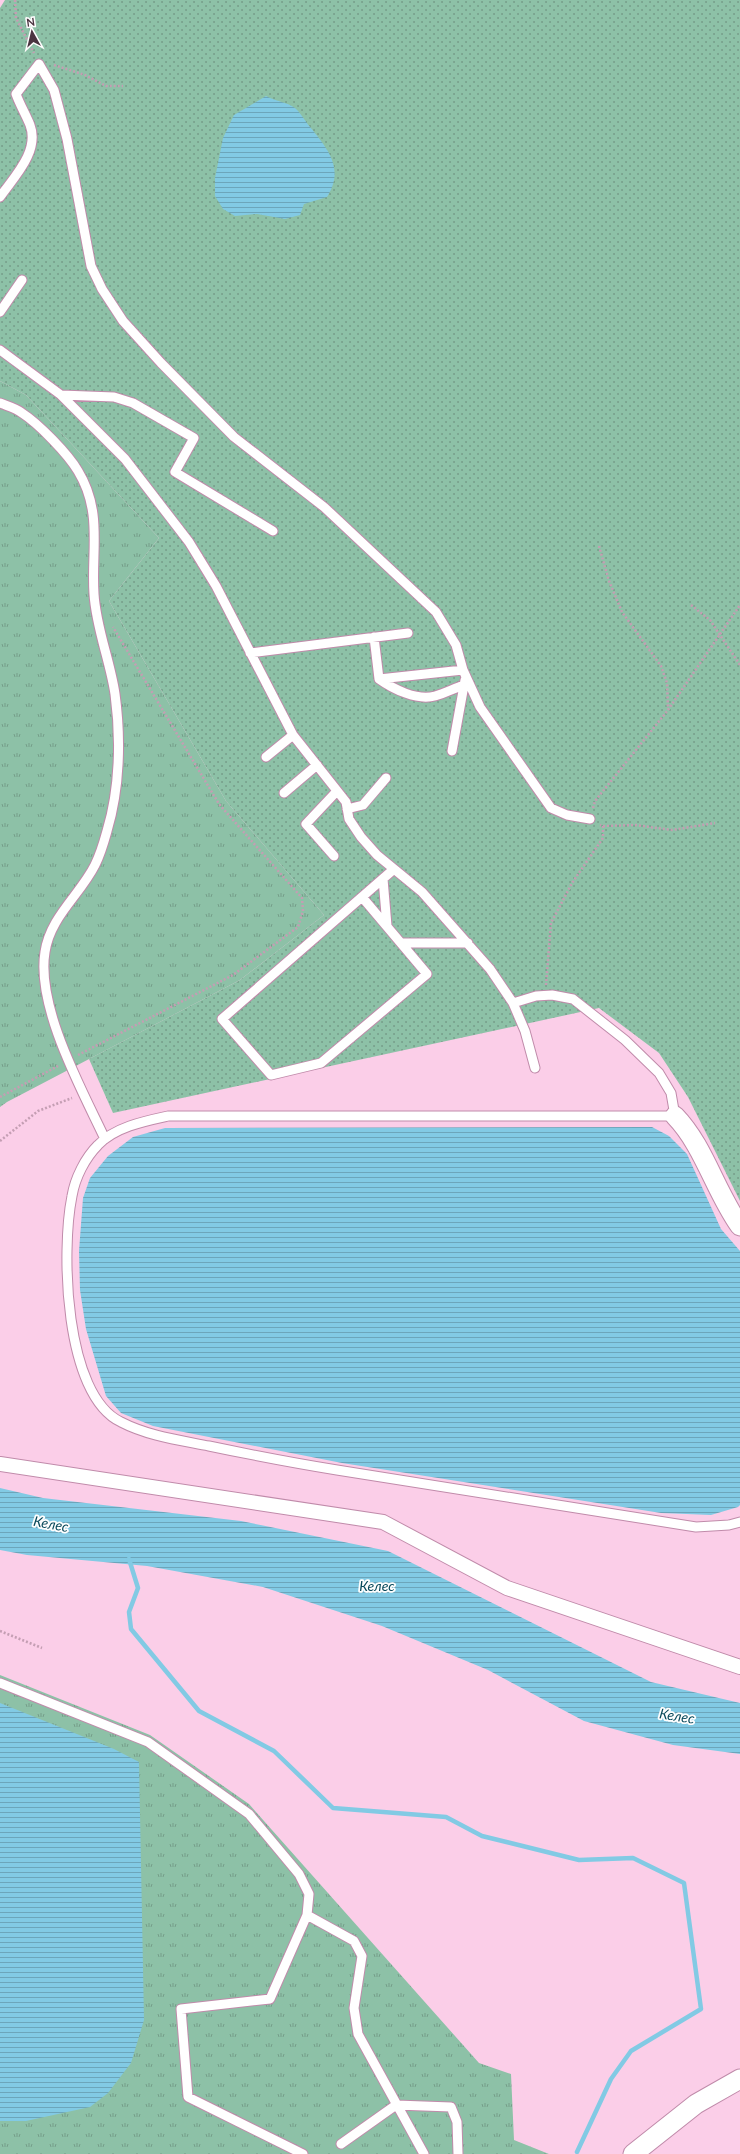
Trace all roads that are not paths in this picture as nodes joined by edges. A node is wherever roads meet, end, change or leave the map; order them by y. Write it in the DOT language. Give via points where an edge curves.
graph roads {
  1 [pos="0,197"];
  2 [pos="22,280"];
  3 [pos="0,312"];
  4 [pos="0,350"];
  5 [pos="61,395"];
  6 [pos="0,403"];
  7 [pos="273,531"];
  8 [pos="408,633"];
  9 [pos="374,637"];
  10 [pos="250,653"];
  11 [pos="464,677"];
  12 [pos="379,679"];
  13 [pos="293,735"];
  14 [pos="452,751"];
  15 [pos="266,757"];
  16 [pos="317,765"];
  17 [pos="386,778"];
  18 [pos="337,791"];
  19 [pos="284,794"];
  20 [pos="348,809"];
  21 [pos="590,819"];
  22 [pos="334,856"];
  23 [pos="394,869"];
  24 [pos="383,879"];
  25 [pos="362,897"];
  26 [pos="386,926"];
  27 [pos="401,943"];
  28 [pos="468,943"];
  29 [pos="514,1003"];
  30 [pos="535,1068"];
  31 [pos="675,1116"];
  32 [pos="105,1139"];
  33 [pos="740,1226"];
  34 [pos="0,1464"];
  35 [pos="740,1522"];
  36 [pos="740,1667"];
  37 [pos="0,1683"];
  38 [pos="307,1915"];
  39 [pos="740,2079"];
  40 [pos="396,2105"];
  41 [pos="341,2144"];
  42 [pos="303,2154"];
  43 [pos="424,2154"];
  44 [pos="458,2154"];
  45 [pos="633,2154"];
  1 -- 11 [label="lane" via="28,156 32,139 31,127 16,94 39,64 54,90 68,139 91,266 122,321 234,437 324,506 436,612 456,645"];
  2 -- 3 [label="lane"];
  4 -- 5 [label="lane"];
  5 -- 7 [label="lane" via="114,397 133,403 194,438 175,472"];
  5 -- 10 [label="lane" via="125,459 189,542 216,586"];
  6 -- 32 [label="lane" via="21,412 43,431 78,470 89,496 96,532 94,596 115,694 118,740 116,793 95,866 53,927 44,952 45,988 56,1028"];
  8 -- 9 [label="lane"];
  9 -- 10 [label="lane"];
  9 -- 12 [label="lane"];
  10 -- 13 [label="lane"];
  11 -- 12 [label="lane"];
  11 -- 12 [label="lane" via="434,696 423,697 391,687"];
  11 -- 14 [label="lane"];
  11 -- 21 [label="lane" via="480,707 551,808 566,815"];
  13 -- 15 [label="lane"];
  13 -- 16 [label="lane"];
  16 -- 18 [label="lane"];
  16 -- 19 [label="lane"];
  17 -- 20 [label="lane" via="363,805"];
  18 -- 20 [label="lane"];
  18 -- 22 [label="lane" via="306,824"];
  20 -- 23 [label="lane" via="349,819 361,837"];
  23 -- 24 [label="lane"];
  23 -- 28 [label="lane" via="422,892"];
  24 -- 25 [label="lane"];
  24 -- 26 [label="lane"];
  25 -- 26 [label="lane"];
  25 -- 27 [label="lane" via="222,1019 271,1075 321,1063 427,974"];
  26 -- 27 [label="lane"];
  27 -- 28 [label="lane"];
  28 -- 29 [label="lane"];
  29 -- 30 [label="lane"];
  29 -- 31 [label="lane" via="552,994 573,999 625,1040 660,1073 672,1093"];
  31 -- 32 [label="lane" via="168,1116 140,1122"];
  31 -- 33 [label="street" via="688,1130 726,1206"];
  32 -- 35 [label="lane" via="81,1169 72,1195 65,1250 69,1307 78,1353 92,1391 103,1409 118,1421 145,1433 292,1463 696,1527"];
  34 -- 36 [label="street" via="383,1522 507,1588"];
  37 -- 38 [label="lane" via="148,1742 243,1809 299,1874 309,1894"];
  38 -- 40 [label="lane" via="354,1941 362,1956 354,2008 358,2034"];
  38 -- 42 [label="lane" via="270,1999 181,2009 188,2097"];
  39 -- 45 [label="street" via="696,2104"];
  40 -- 41 [label="lane"];
  40 -- 43 [label="lane"];
  40 -- 44 [label="lane" via="451,2107 457,2122"];
}
